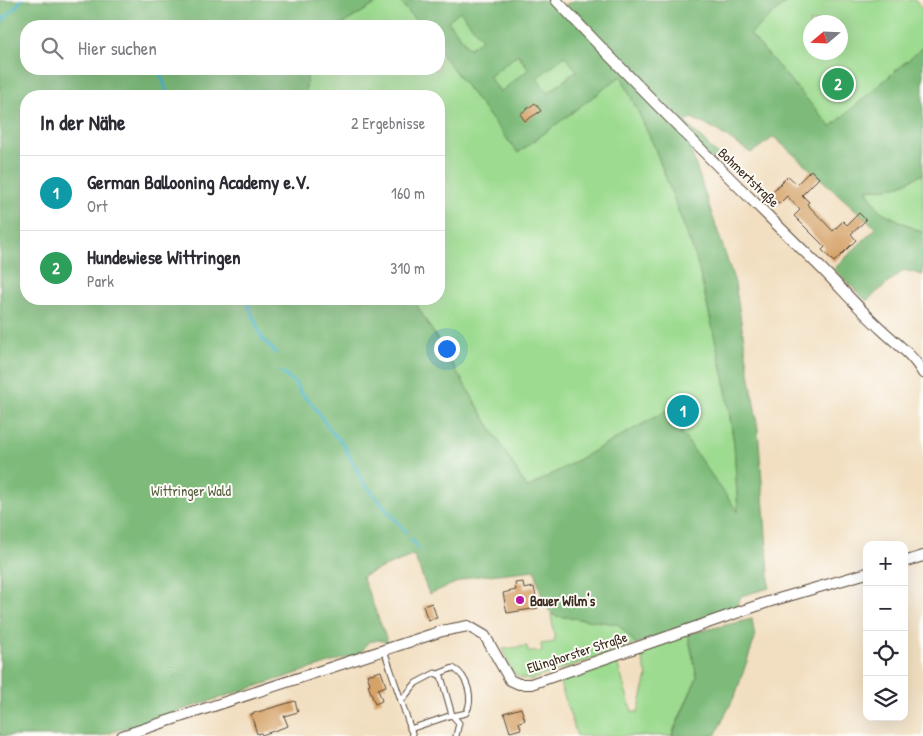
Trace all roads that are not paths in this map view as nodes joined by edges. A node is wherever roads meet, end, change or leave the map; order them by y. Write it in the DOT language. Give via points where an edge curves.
graph roads {
  1 [pos="556,0"];
  2 [pos="923,373"];
  3 [pos="923,556"];
  4 [pos="908,561"];
  5 [pos="863,574"];
  6 [pos="384,650"];
  7 [pos="438,674"];
  8 [pos="401,701"];
  9 [pos="453,716"];
  10 [pos="410,729"];
  11 [pos="122,736"];
  12 [pos="413,736"];
  13 [pos="456,736"];
  1 -- 2 [label="street, Bohmertstraße" via="676,125 903,348"];
  3 -- 4 [label="street"];
  5 -- 6 [label="street, Ellinghorster Straße" via="760,605 531,684 510,680 486,636 468,626"];
  6 -- 8 [label="lane"];
  6 -- 11 [label="street, Ellinghorster Straße"];
  7 -- 8 [label="lane" via="416,683"];
  7 -- 9 [label="lane"];
  7 -- 9 [label="lane" via="453,668 465,680 470,706 466,713"];
  8 -- 10 [label="lane"];
  9 -- 10 [label="lane"];
  9 -- 13 [label="lane" via="459,724"];
  10 -- 12 [label="lane"];
}
